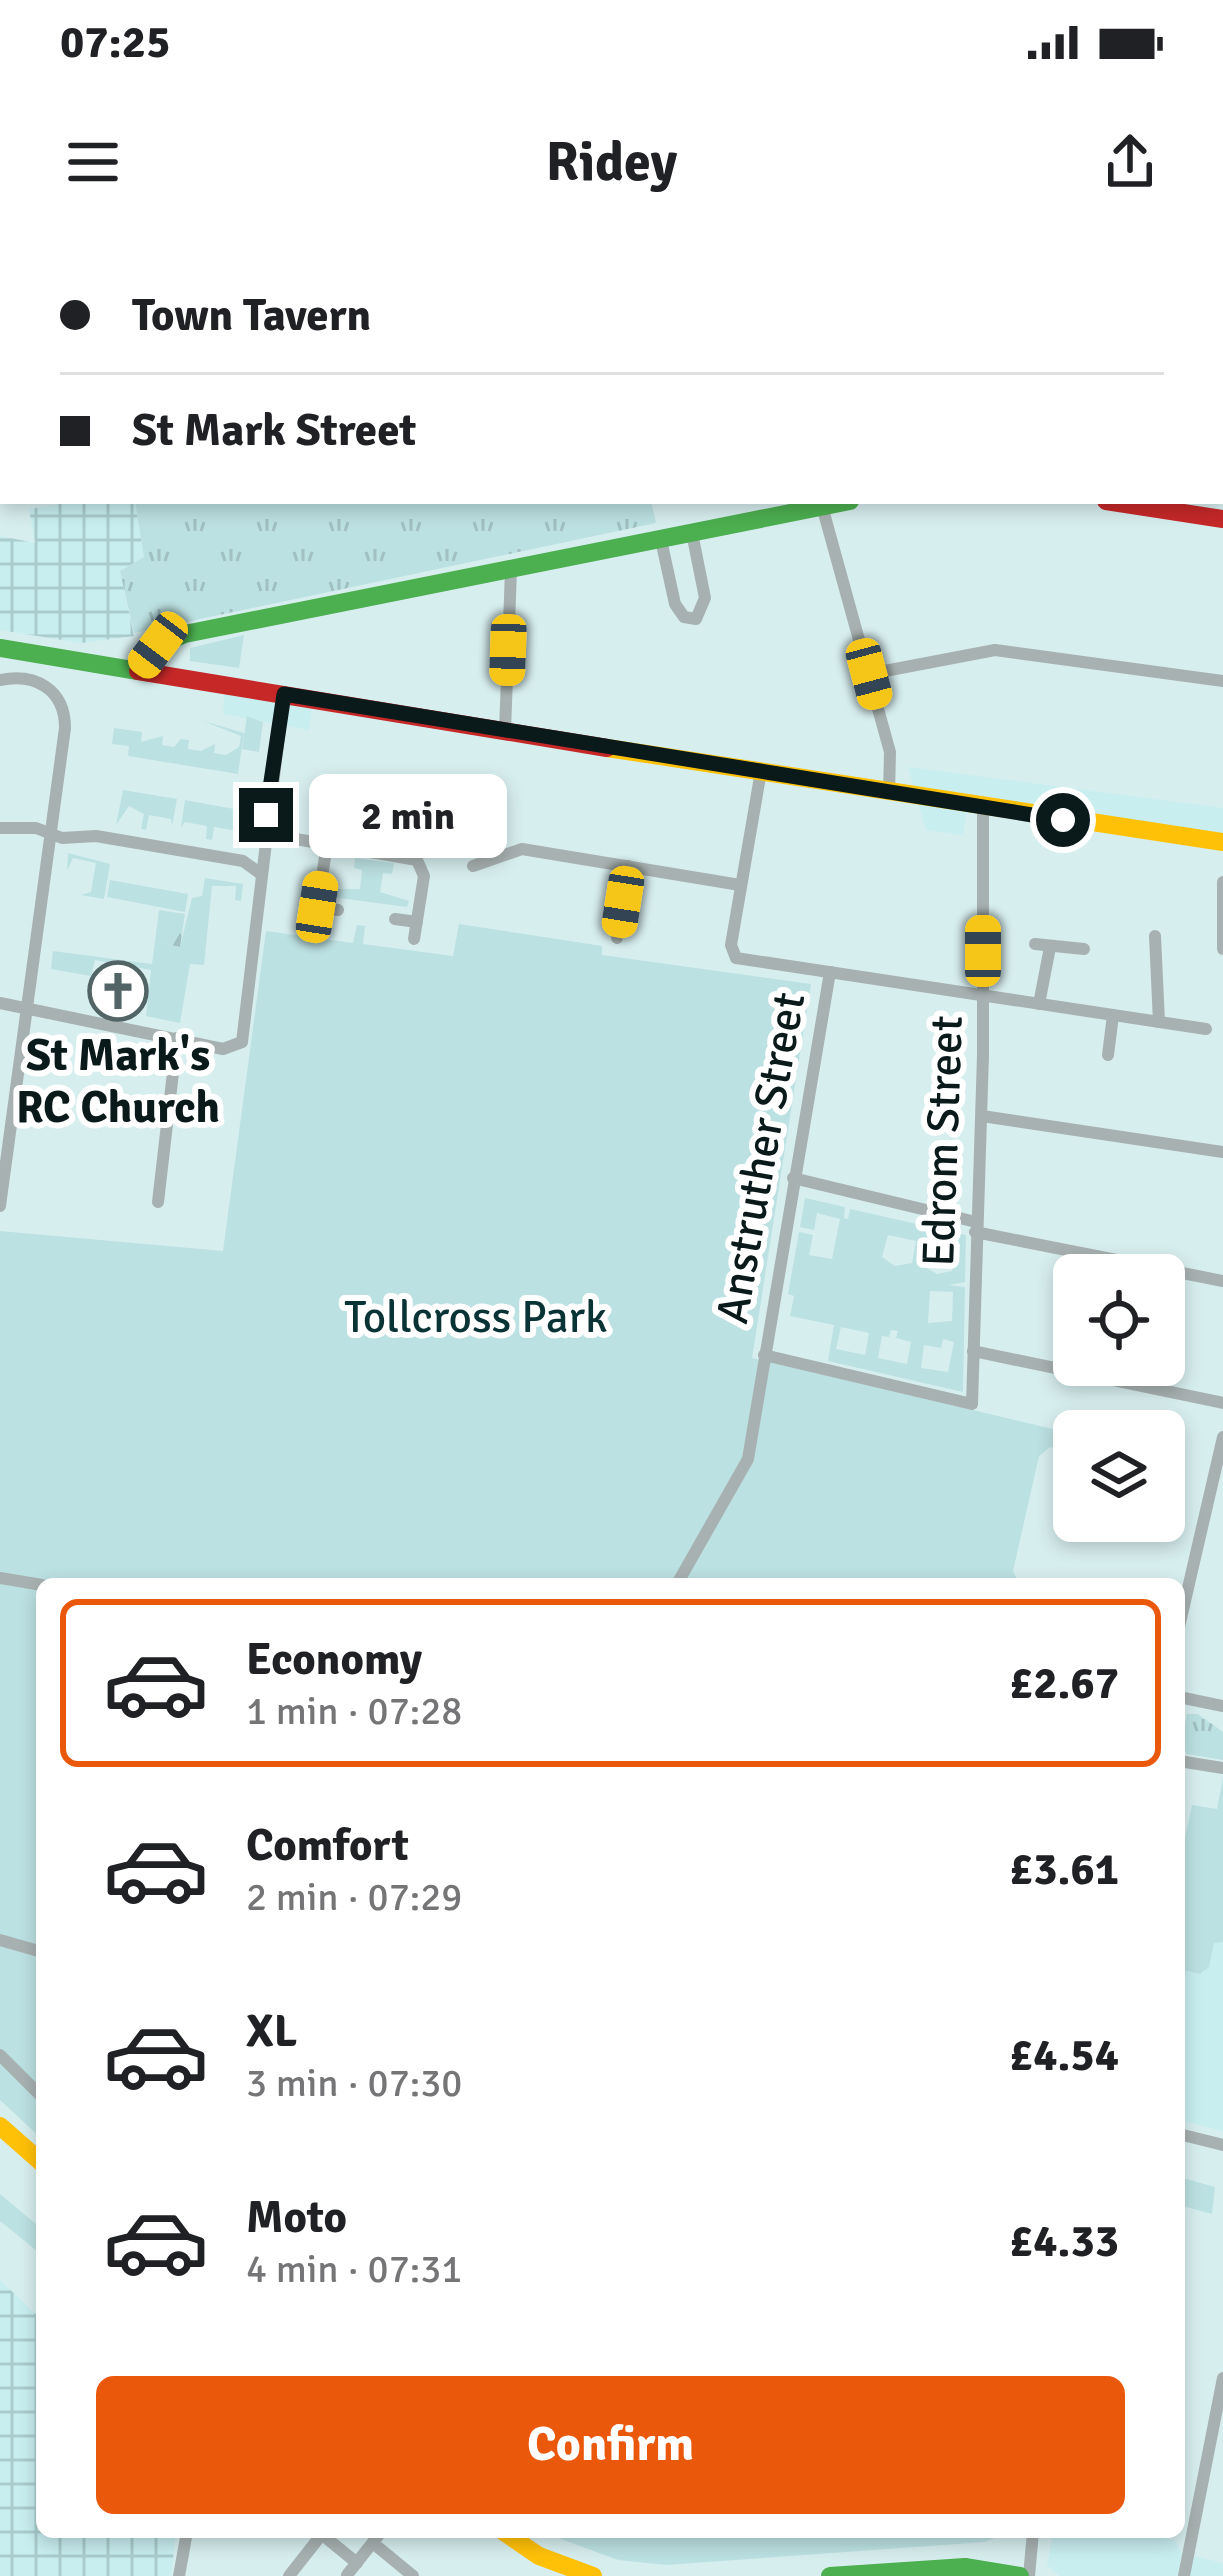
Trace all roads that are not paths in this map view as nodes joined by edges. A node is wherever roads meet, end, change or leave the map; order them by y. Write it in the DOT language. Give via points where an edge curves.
graph roads {
  1 [pos="817,504"];
  2 [pos="821,504"];
  3 [pos="1126,504"];
  4 [pos="1223,519"];
  5 [pos="692,533"];
  6 [pos="661,540"];
  7 [pos="511,570"];
  8 [pos="0,648"];
  9 [pos="138,671"];
  10 [pos="869,674"];
  11 [pos="0,680"];
  12 [pos="1223,681"];
  13 [pos="284,694"];
  14 [pos="505,731"];
  15 [pos="761,770"];
  16 [pos="890,794"];
  17 [pos="983,809"];
  18 [pos="268,826"];
  19 [pos="0,828"];
  20 [pos="51,834"];
  21 [pos="1223,842"];
  22 [pos="326,844"];
  23 [pos="472,866"];
  24 [pos="628,866"];
  25 [pos="261,874"];
  26 [pos="1223,882"];
  27 [pos="740,885"];
  28 [pos="317,907"];
  29 [pos="338,910"];
  30 [pos="395,919"];
  31 [pos="417,922"];
  32 [pos="315,923"];
  33 [pos="1155,936"];
  34 [pos="617,938"];
  35 [pos="414,939"];
  36 [pos="1035,944"];
  37 [pos="1050,947"];
  38 [pos="1223,949"];
  39 [pos="1084,950"];
  40 [pos="830,972"];
  41 [pos="983,998"];
  42 [pos="0,1003"];
  43 [pos="1039,1004"];
  44 [pos="27,1008"];
  45 [pos="1113,1015"];
  46 [pos="1159,1022"];
  47 [pos="1206,1029"];
  48 [pos="177,1038"];
  49 [pos="1108,1055"];
  50 [pos="982,1116"];
  51 [pos="1223,1153"];
  52 [pos="1,1175"];
  53 [pos="793,1178"];
  54 [pos="158,1202"];
  55 [pos="0,1206"];
  56 [pos="975,1227"];
  57 [pos="1223,1281"];
  58 [pos="973,1351"];
  59 [pos="764,1355"];
  60 [pos="1223,1403"];
  61 [pos="1223,1437"];
  62 [pos="1218,1468"];
  63 [pos="0,1578"];
  64 [pos="681,1578"];
  65 [pos="36,1584"];
  66 [pos="1185,1603"];
  67 [pos="1185,1698"];
  68 [pos="1223,1706"];
  69 [pos="1185,1762"];
  70 [pos="1223,1768"];
  71 [pos="0,1940"];
  72 [pos="36,1950"];
  73 [pos="0,2055"];
  74 [pos="36,2091"];
  75 [pos="0,2126"];
  76 [pos="1185,2136"];
  77 [pos="1223,2145"];
  78 [pos="36,2158"];
  79 [pos="1223,2378"];
  80 [pos="186,2538"];
  81 [pos="317,2538"];
  82 [pos="327,2538"];
  83 [pos="377,2538"];
  84 [pos="513,2538"];
  85 [pos="1032,2538"];
  86 [pos="357,2563"];
  87 [pos="179,2576"];
  88 [pos="289,2576"];
  89 [pos="347,2576"];
  90 [pos="412,2576"];
  91 [pos="593,2576"];
  92 [pos="830,2576"];
  93 [pos="1020,2576"];
  94 [pos="1029,2576"];
  95 [pos="1184,2576"];
  1 -- 5 [label="street"];
  2 -- 10 [label="street"];
  3 -- 4 [label="street"];
  5 -- 6 [label="street"];
  5 -- 6 [label="street" via="705,598 696,619 675,604"];
  6 -- 7 [label="street"];
  7 -- 9 [label="street" via="173,637"];
  7 -- 14 [label="street"];
  8 -- 9 [label="street"];
  9 -- 13 [label="street"];
  10 -- 12 [label="street" via="994,650"];
  10 -- 16 [label="street" via="890,752"];
  11 -- 20 [label="street" via="36,680 62,705"];
  13 -- 14 [label="street"];
  13 -- 18 [label="street"];
  14 -- 15 [label="street"];
  15 -- 16 [label="street"];
  15 -- 27 [label="street"];
  16 -- 17 [label="street"];
  17 -- 21 [label="street"];
  17 -- 41 [label="street, Edrom Street"];
  18 -- 22 [label="street" via="279,836"];
  18 -- 25 [label="street"];
  19 -- 20 [label="street"];
  20 -- 25 [label="street" via="243,861"];
  20 -- 44 [label="street"];
  22 -- 28 [label="street"];
  22 -- 31 [label="street" via="417,860 424,871"];
  23 -- 24 [label="street" via="522,849"];
  24 -- 27 [label="street"];
  24 -- 34 [label="street"];
  25 -- 48 [label="street" via="244,1036 235,1048"];
  26 -- 38 [label="street"];
  27 -- 40 [label="street" via="730,945 736,958"];
  28 -- 29 [label="street"];
  28 -- 32 [label="street"];
  30 -- 31 [label="street"];
  31 -- 35 [label="street"];
  33 -- 46 [label="street"];
  36 -- 37 [label="street"];
  37 -- 39 [label="street"];
  37 -- 43 [label="street"];
  40 -- 41 [label="street"];
  40 -- 53 [label="street, Anstruther Street"];
  41 -- 43 [label="street"];
  41 -- 50 [label="street, Edrom Street"];
  42 -- 44 [label="street"];
  43 -- 45 [label="street"];
  44 -- 48 [label="street"];
  44 -- 52 [label="street"];
  45 -- 46 [label="street"];
  45 -- 49 [label="street"];
  46 -- 47 [label="street"];
  48 -- 54 [label="street"];
  50 -- 51 [label="street"];
  50 -- 56 [label="street, Edrom Street"];
  52 -- 55 [label="street"];
  53 -- 56 [label="street"];
  53 -- 59 [label="street, Anstruther Street"];
  56 -- 57 [label="street"];
  56 -- 58 [label="street, Edrom Street"];
  58 -- 59 [label="street, Edrom Street" via="972,1404"];
  58 -- 60 [label="street"];
  59 -- 64 [label="street, Anstruther Street" via="744,1471"];
  61 -- 62 [label="street"];
  62 -- 66 [label="street"];
  63 -- 65 [label="street"];
  67 -- 68 [label="street"];
  69 -- 70 [label="street"];
  71 -- 72 [label="street"];
  73 -- 74 [label="street"];
  75 -- 78 [label="street"];
  76 -- 77 [label="street"];
  79 -- 95 [label="street"];
  80 -- 87 [label="street"];
  81 -- 88 [label="street"];
  82 -- 86 [label="street"];
  83 -- 86 [label="street"];
  83 -- 90 [label="street"];
  84 -- 91 [label="street"];
  85 -- 94 [label="street"];
  86 -- 89 [label="street"];
  92 -- 93 [label="street" via="965,2566"];
}
